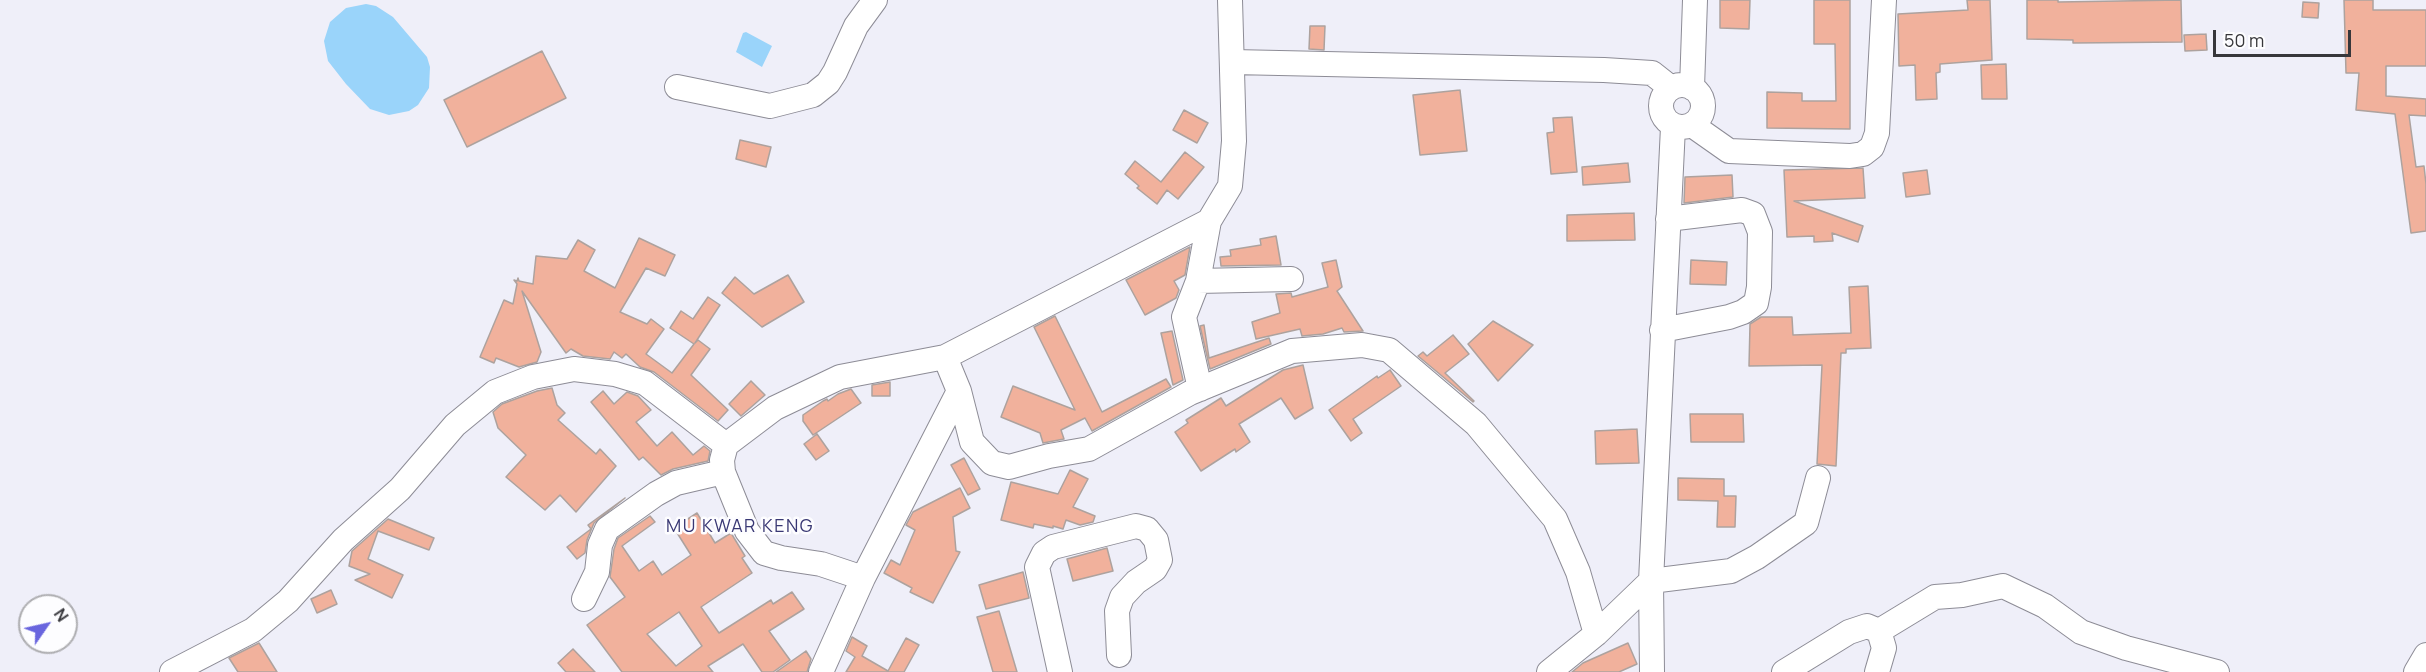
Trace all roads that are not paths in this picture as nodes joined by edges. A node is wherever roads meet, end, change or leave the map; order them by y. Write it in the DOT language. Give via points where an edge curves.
graph roads {
  1 [pos="875,0"];
  2 [pos="1230,0"];
  3 [pos="1695,0"];
  4 [pos="1884,0"];
  5 [pos="1233,62"];
  6 [pos="677,87"];
  7 [pos="1681,88"];
  8 [pos="1683,126"];
  9 [pos="1668,219"];
  10 [pos="1209,221"];
  11 [pos="1291,279"];
  12 [pos="1198,281"];
  13 [pos="1662,330"];
  14 [pos="945,357"];
  15 [pos="1200,389"];
  16 [pos="959,391"];
  17 [pos="726,445"];
  18 [pos="723,472"];
  19 [pos="1818,478"];
  20 [pos="863,578"];
  21 [pos="1651,581"];
  22 [pos="584,599"];
  23 [pos="1879,632"];
  24 [pos="1596,634"];
  25 [pos="1119,655"];
  26 [pos="2426,655"];
  27 [pos="1655,671"];
  28 [pos="172,672"];
  29 [pos="821,672"];
  30 [pos="1060,672"];
  31 [pos="1550,672"];
  32 [pos="1784,672"];
  33 [pos="1877,672"];
  34 [pos="2217,672"];
  35 [pos="2416,672"];
  1 -- 6 [label="street" via="856,26 835,72 813,95 770,106"];
  2 -- 5 [label="street"];
  3 -- 7 [label="street"];
  4 -- 8 [label="street" via="1877,133 1872,147 1863,154 1729,151"];
  5 -- 7 [label="street" via="1604,70 1652,73"];
  5 -- 10 [label="street" via="1230,186"];
  7 -- 8 [label="street" via="1701,99 1703,106 1701,114"];
  7 -- 8 [label="street" via="1665,93 1660,106 1666,120"];
  8 -- 9 [label="street"];
  9 -- 13 [label="street"];
  9 -- 13 [label="street" via="1742,210 1753,214 1760,232 1759,287 1756,303 1743,312"];
  10 -- 12 [label="street"];
  10 -- 14 [label="street"];
  11 -- 12 [label="street"];
  12 -- 15 [label="street" via="1184,316"];
  13 -- 21 [label="street"];
  14 -- 16 [label="street"];
  14 -- 17 [label="street" via="840,377 776,408"];
  15 -- 16 [label="street" via="1089,449 1009,467 992,463 972,442"];
  15 -- 24 [label="street" via="1292,351 1362,345 1389,350 1476,424 1555,519 1578,573"];
  16 -- 20 [label="street"];
  17 -- 18 [label="street"];
  17 -- 28 [label="street" via="645,383 615,374 574,369 533,376 495,392 455,425 400,489 343,540 288,601 253,630"];
  18 -- 20 [label="street" via="747,531 764,553 822,564"];
  18 -- 22 [label="street" via="676,483 607,529 597,572"];
  19 -- 21 [label="street" via="1806,523 1757,557 1731,571"];
  20 -- 29 [label="street"];
  21 -- 24 [label="street"];
  21 -- 27 [label="street"];
  23 -- 32 [label="street" via="1867,626 1849,632"];
  23 -- 33 [label="street" via="1884,648"];
  23 -- 34 [label="street" via="1935,597 2003,586 2045,606 2081,632"];
  24 -- 31 [label="street"];
  25 -- 30 [label="street" via="1117,611 1122,597 1161,560 1156,540 1148,529 1136,526 1053,547 1044,553 1037,567"];
  26 -- 35 [label="street"];
}
